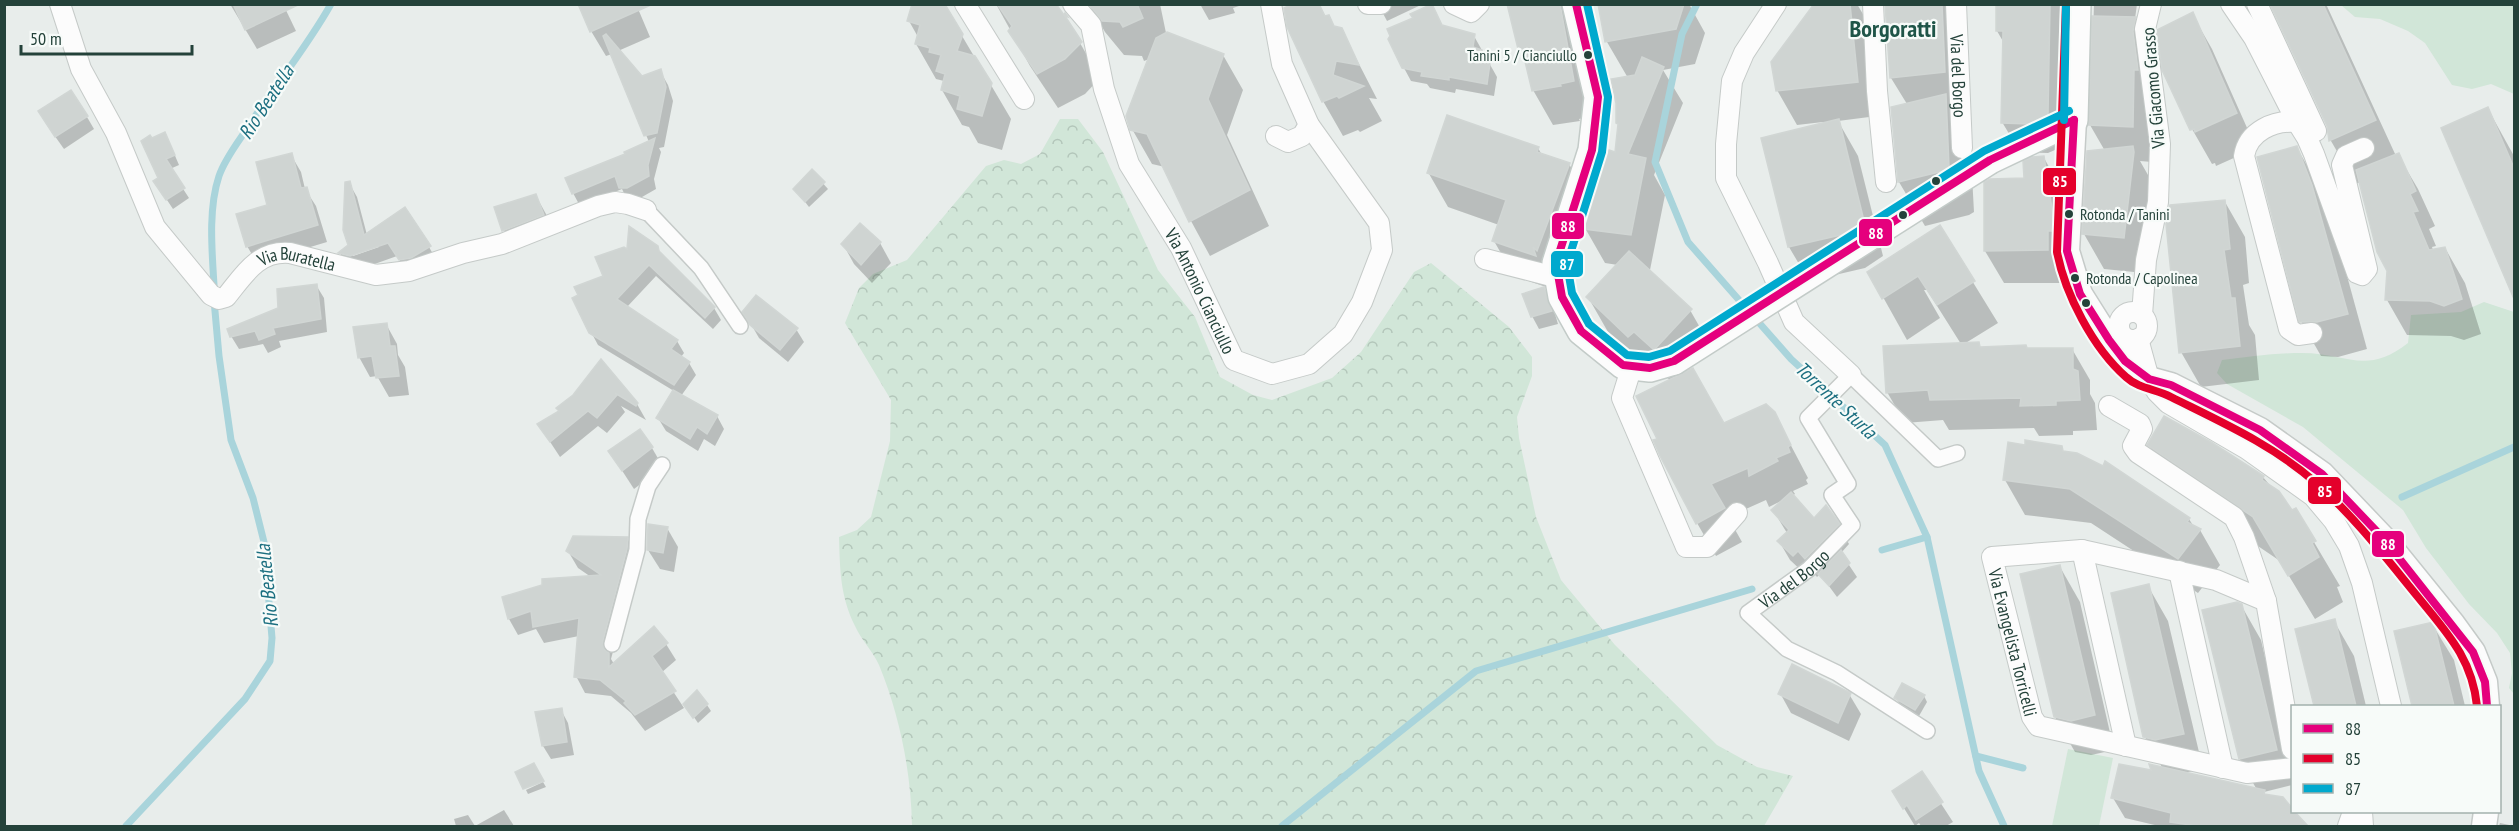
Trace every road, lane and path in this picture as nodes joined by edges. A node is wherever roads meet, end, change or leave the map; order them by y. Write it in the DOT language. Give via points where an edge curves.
graph roads {
  1 [pos="60,4"];
  2 [pos="965,4"];
  3 [pos="1073,4"];
  4 [pos="1085,4"];
  5 [pos="1271,4"];
  6 [pos="1368,4"];
  7 [pos="1381,4"];
  8 [pos="1454,4"];
  9 [pos="1479,4"];
  10 [pos="1576,4"];
  11 [pos="1776,4"];
  12 [pos="1873,4"];
  13 [pos="1956,4"];
  14 [pos="2077,4"];
  15 [pos="2151,4"];
  16 [pos="2231,4"];
  17 [pos="2257,4"];
  18 [pos="1104,89"];
  19 [pos="1024,99"];
  20 [pos="2074,120"];
  21 [pos="2297,122"];
  22 [pos="1309,125"];
  23 [pos="1276,136"];
  24 [pos="1962,148"];
  25 [pos="2364,148"];
  26 [pos="1886,182"];
  27 [pos="646,210"];
  28 [pos="2338,218"];
  29 [pos="1485,259"];
  30 [pos="1559,278"];
  31 [pos="2080,294"];
  32 [pos="2142,315"];
  33 [pos="2119,321"];
  34 [pos="740,326"];
  35 [pos="2312,333"];
  36 [pos="2138,339"];
  37 [pos="1632,366"];
  38 [pos="1851,375"];
  39 [pos="2149,379"];
  40 [pos="2109,406"];
  41 [pos="1957,453"];
  42 [pos="662,465"];
  43 [pos="1737,513"];
  44 [pos="2082,550"];
  45 [pos="2179,571"];
  46 [pos="2266,601"];
  47 [pos="612,644"];
  48 [pos="2391,705"];
  49 [pos="2487,705"];
  50 [pos="1927,731"];
  51 [pos="2291,743"];
  52 [pos="2126,746"];
  53 [pos="2223,768"];
  54 [pos="2291,768"];
  1 -- 27 [label="street, Via Buratella" via="81,69 116,133 155,227 211,295 219,299 226,297 258,259 278,252 376,275 409,271 502,244 598,206 615,202"];
  2 -- 19 [label="street"];
  3 -- 18 [label="street, Via Antonio Cianciullo" via="1090,25"];
  4 -- 18 [label="street, Via Antonio Cianciullo" via="1105,37"];
  5 -- 22 [label="street, Via Antonio Cianciullo" via="1282,64"];
  6 -- 7 [label="street"];
  8 -- 9 [label="street" via="1470,12"];
  10 -- 30 [label="main road" via="1598,97 1592,150 1556,263"];
  11 -- 38 [label="street" via="1744,53 1732,81 1726,178 1794,322"];
  12 -- 26 [label="street"];
  13 -- 24 [label="street, Via del Borgo"];
  14 -- 20 [label="main road"];
  15 -- 32 [label="street, Via Giacomo Grasso" via="2145,29 2160,144 2158,202 2146,260"];
  16 -- 21 [label="street" via="2254,38"];
  17 -- 28 [label="street" via="2324,148 2343,205"];
  18 -- 22 [label="street, Via Antonio Cianciullo" via="1129,164 1181,248 1234,360 1272,374 1309,364 1343,334 1362,302 1382,250 1379,223"];
  20 -- 31 [label="street" via="2067,251"];
  20 -- 37 [label="main road, bridge" via="1990,159 1674,361 1650,368"];
  21 -- 28 [label="street"];
  21 -- 35 [label="street" via="2271,125 2250,139 2244,156 2289,329 2298,335"];
  22 -- 23 [label="street" via="1302,136 1288,142"];
  25 -- 28 [label="street" via="2346,156 2342,165 2367,269 2362,275 2357,273"];
  27 -- 34 [label="street" via="701,268"];
  29 -- 30 [label="street"];
  30 -- 37 [label="main road" via="1562,297 1581,331 1623,365"];
  31 -- 33 [label="street"];
  31 -- 39 [label="street" via="2125,361"];
  32 -- 33 [label="street" via="2129,312"];
  32 -- 36 [label="street" via="2147,328"];
  33 -- 36 [label="street" via="2121,334 2129,340"];
  36 -- 39 [label="street"];
  37 -- 43 [label="street" via="1622,398 1686,547 1707,547"];
  38 -- 41 [label="street" via="1938,459"];
  38 -- 50 [label="street, Via del Borgo" via="1808,418 1848,484 1832,495 1852,525 1809,568 1748,613 1787,649 1838,673"];
  39 -- 48 [label="street" via="2168,403 2247,449 2313,496 2334,521 2349,546 2362,583"];
  39 -- 49 [label="street" via="2260,430 2322,474 2383,538 2473,652 2485,682"];
  40 -- 46 [label="street" via="2140,424 2142,429 2133,446 2138,453 2234,517"];
  42 -- 47 [label="street" via="648,486 638,519 637,550"];
  44 -- 45 [label="street, Via Evangelista Torricelli"];
  44 -- 52 [label="street"];
  44 -- 52 [label="street, Via Evangelista Torricelli" via="1992,556 2034,722"];
  45 -- 46 [label="street, Via Evangelista Torricelli" via="2233,586"];
  45 -- 53 [label="street"];
  46 -- 51 [label="street"];
  52 -- 53 [label="street, Via Evangelista Torricelli"];
  53 -- 54 [label="street, Via Evangelista Torricelli" via="2247,773"];
}
